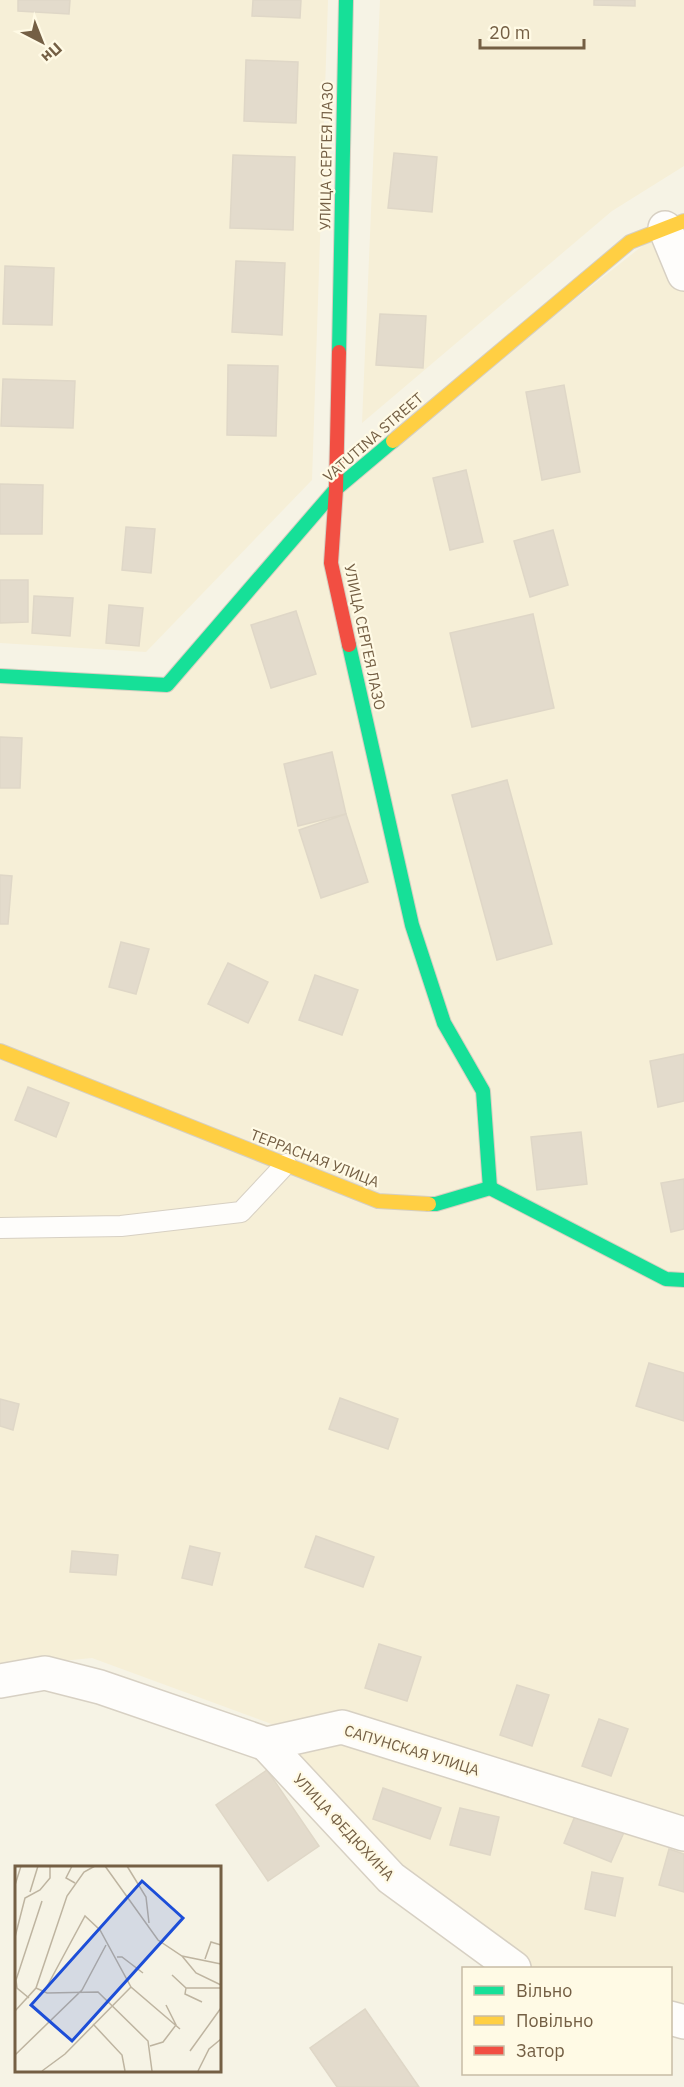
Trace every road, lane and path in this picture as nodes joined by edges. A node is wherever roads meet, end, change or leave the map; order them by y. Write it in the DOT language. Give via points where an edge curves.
graph roads {
  1 [pos="346,0"];
  2 [pos="675,225"];
  3 [pos="684,274"];
  4 [pos="336,489"];
  5 [pos="0,676"];
  6 [pos="0,1051"];
  7 [pos="285,1164"];
  8 [pos="490,1188"];
  9 [pos="0,1228"];
  10 [pos="684,1280"];
  11 [pos="0,1681"];
  12 [pos="266,1744"];
  13 [pos="684,1834"];
  14 [pos="513,1967"];
  1 -- 4 [label="street, УЛИЦА СЕРГЕЯ ЛАЗО"];
  2 -- 3 [label="street"];
  2 -- 4 [label="street, VATUTINA STREET" via="630,242"];
  4 -- 5 [label="street, VATUTINA STREET" via="167,685"];
  4 -- 8 [label="street, УЛИЦА СЕРГЕЯ ЛАЗО" via="331,563 412,925 444,1023 483,1091"];
  6 -- 7 [label="street, ТЕРРАСНАЯ УЛИЦА"];
  7 -- 8 [label="street, ТЕРРАСНАЯ УЛИЦА" via="378,1201 436,1204"];
  7 -- 9 [label="lane" via="241,1212 121,1226"];
  8 -- 10 [label="street" via="666,1279"];
  11 -- 12 [label="street" via="45,1673 100,1687"];
  12 -- 13 [label="street, САПУНСКАЯ УЛИЦА" via="342,1727"];
  12 -- 14 [label="street, УЛИЦА ФЕДЮХИНА" via="391,1878"];
}
